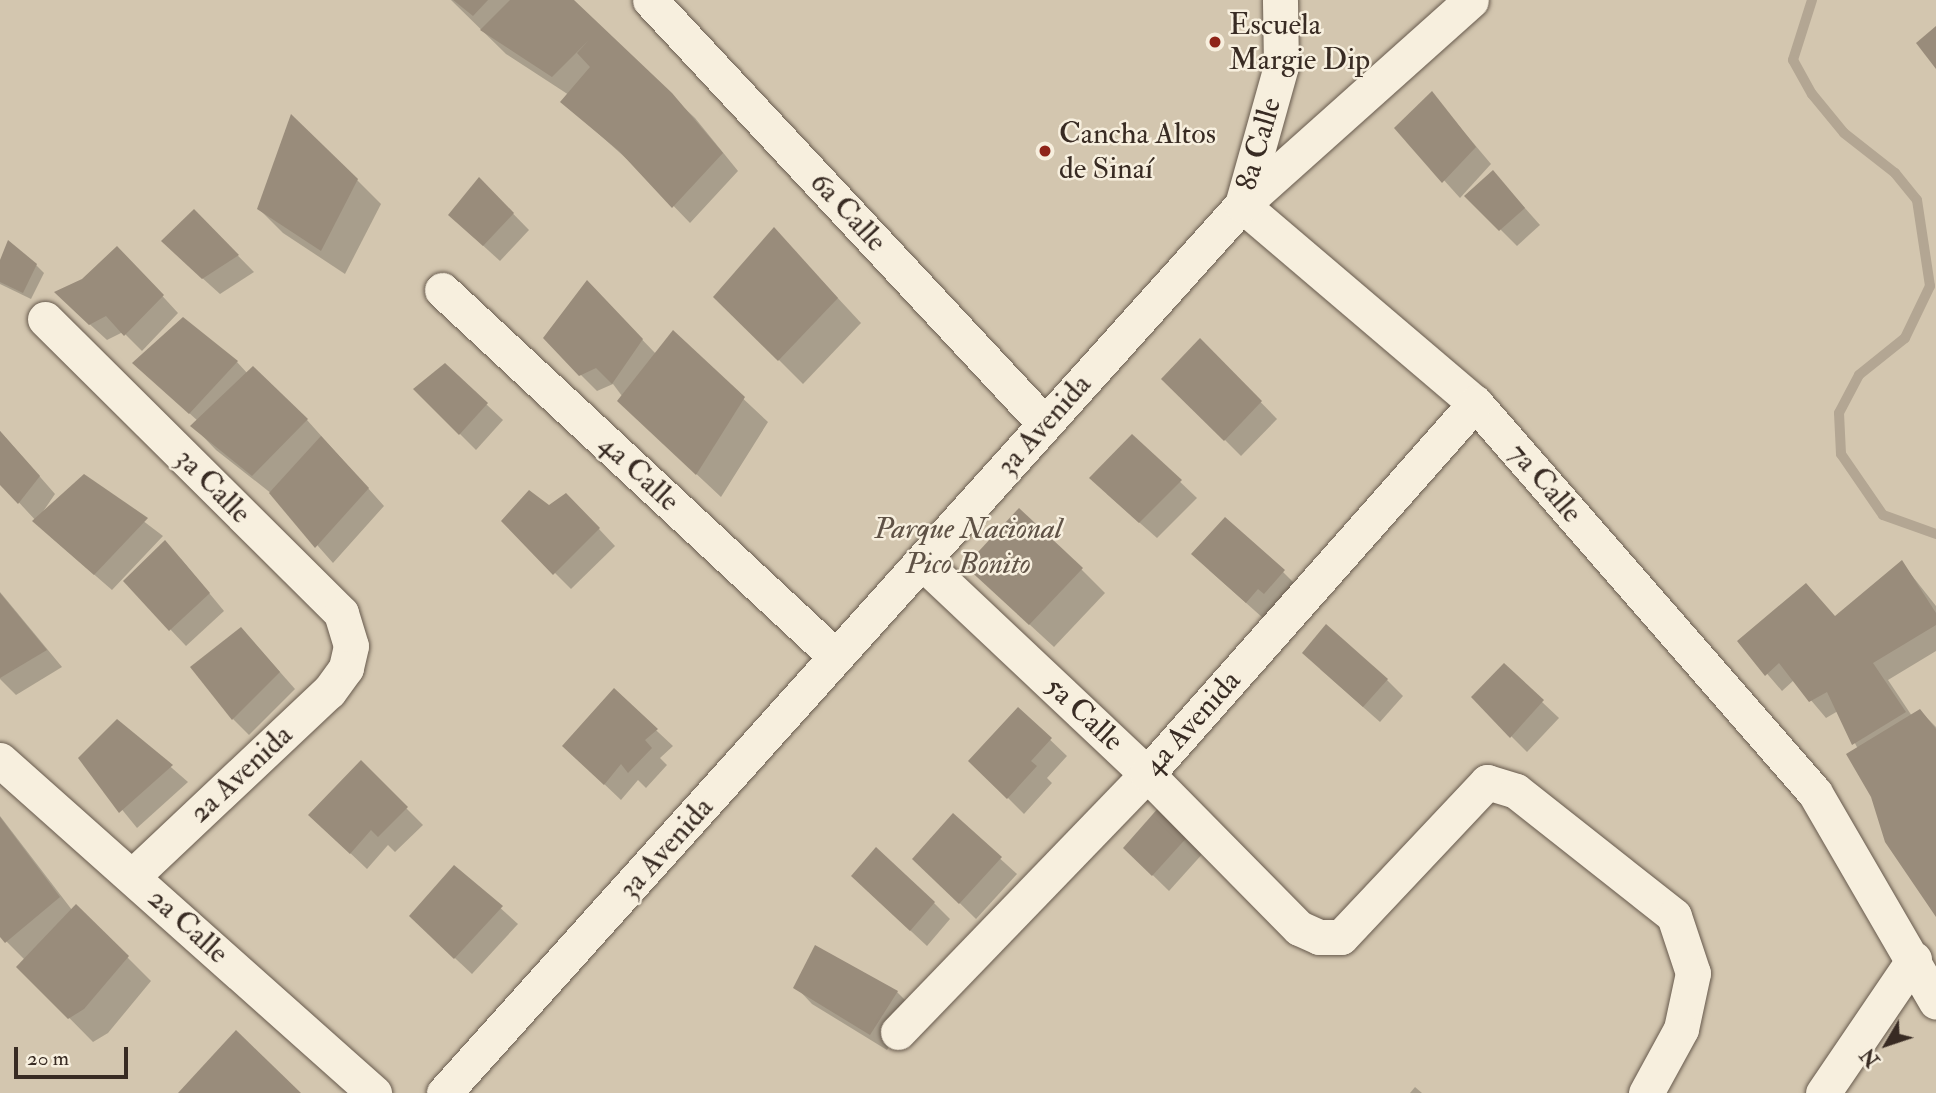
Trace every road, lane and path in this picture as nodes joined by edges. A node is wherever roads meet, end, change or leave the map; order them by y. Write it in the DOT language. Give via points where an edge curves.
graph roads {
  1 [pos="650,0"];
  2 [pos="1280,0"];
  3 [pos="1471,0"];
  4 [pos="1242,205"];
  5 [pos="442,290"];
  6 [pos="45,319"];
  7 [pos="1475,403"];
  8 [pos="1045,424"];
  9 [pos="922,562"];
  10 [pos="835,656"];
  11 [pos="346,668"];
  12 [pos="0,760"];
  13 [pos="1147,774"];
  14 [pos="133,876"];
  15 [pos="1914,959"];
  16 [pos="1936,1002"];
  17 [pos="898,1032"];
  18 [pos="374,1093"];
  19 [pos="444,1093"];
  20 [pos="1647,1093"];
  21 [pos="1823,1093"];
  1 -- 8 [label="street, 6a Calle"];
  2 -- 4 [label="street, 8a Calle" via="1281,66"];
  3 -- 4 [label="street, 3a Avenida"];
  4 -- 7 [label="street, 7a Calle"];
  4 -- 8 [label="street, 3a Avenida"];
  5 -- 10 [label="street, 4a Calle"];
  6 -- 11 [label="street, 3a Calle" via="341,613 351,646"];
  7 -- 13 [label="street, 4a Avenida"];
  7 -- 15 [label="street, 7a Calle" via="1815,793"];
  8 -- 9 [label="street, 3a Avenida"];
  9 -- 10 [label="street, 3a Avenida"];
  9 -- 13 [label="street, 5a Calle"];
  10 -- 19 [label="street, 3a Avenida"];
  11 -- 14 [label="street, 2a Avenida" via="329,691"];
  12 -- 14 [label="street, 2a Calle"];
  13 -- 17 [label="street, 4a Avenida"];
  13 -- 20 [label="street, 5a Calle" via="1299,928 1319,937 1341,937 1487,782 1516,791 1674,916 1693,972 1681,1029"];
  14 -- 18 [label="street, 2a Calle"];
  15 -- 16 [label="street, 7a Calle"];
  15 -- 21 [label="street"];
}
